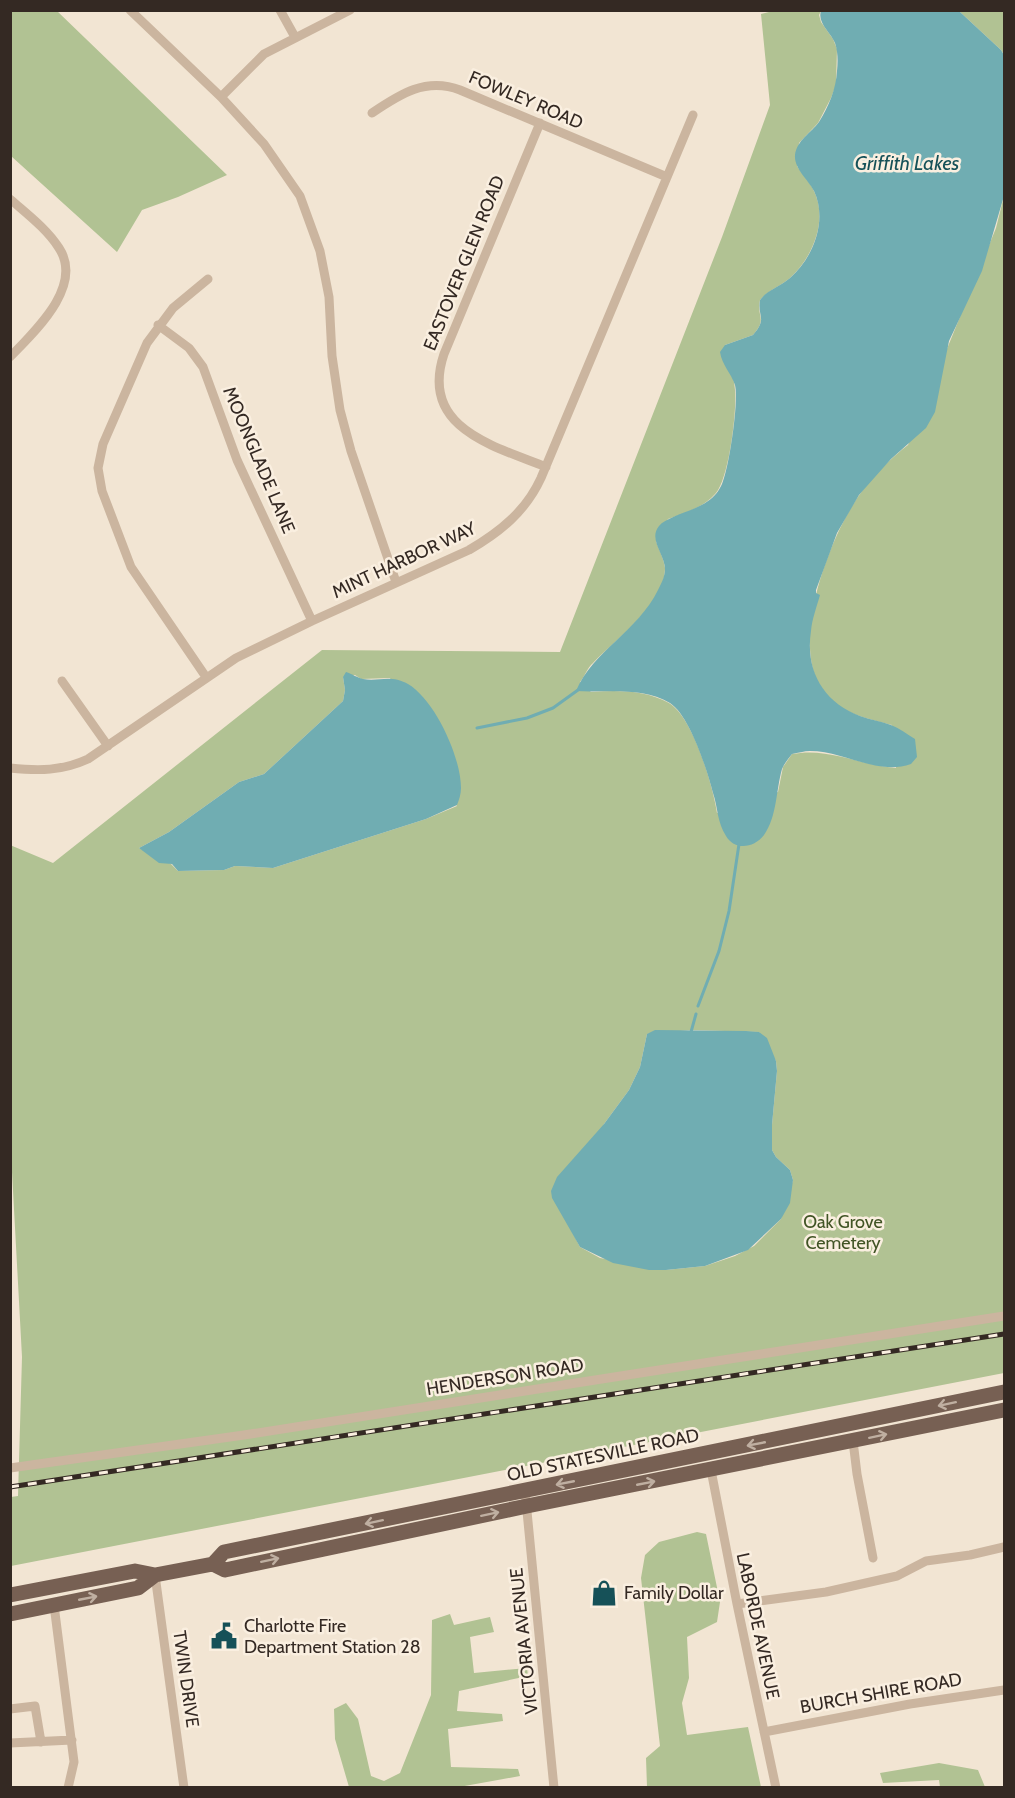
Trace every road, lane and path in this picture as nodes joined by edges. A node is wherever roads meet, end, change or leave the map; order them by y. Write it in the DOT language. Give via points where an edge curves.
graph roads {
  1 [pos="130,10"];
  2 [pos="280,10"];
  3 [pos="350,10"];
  4 [pos="295,37"];
  5 [pos="221,97"];
  6 [pos="372,113"];
  7 [pos="693,115"];
  8 [pos="540,123"];
  9 [pos="668,177"];
  10 [pos="10,199"];
  11 [pos="208,279"];
  12 [pos="158,326"];
  13 [pos="10,357"];
  14 [pos="546,467"];
  15 [pos="396,582"];
  16 [pos="312,621"];
  17 [pos="206,677"];
  18 [pos="62,681"];
  19 [pos="108,746"];
  20 [pos="10,768"];
  21 [pos="1005,1316"];
  22 [pos="1005,1392"];
  23 [pos="1005,1410"];
  24 [pos="853,1441"];
  25 [pos="10,1468"];
  26 [pos="711,1470"];
  27 [pos="526,1498"];
  28 [pos="1005,1547"];
  29 [pos="873,1558"];
  30 [pos="155,1575"];
  31 [pos="10,1595"];
  32 [pos="736,1604"];
  33 [pos="54,1605"];
  34 [pos="10,1614"];
  35 [pos="1005,1690"];
  36 [pos="10,1709"];
  37 [pos="764,1732"];
  38 [pos="72,1740"];
  39 [pos="42,1742"];
  40 [pos="10,1743"];
  41 [pos="68,1788"];
  42 [pos="184,1788"];
  43 [pos="554,1788"];
  44 [pos="776,1788"];
  1 -- 5 [label="street"];
  2 -- 4 [label="street"];
  3 -- 4 [label="street"];
  4 -- 5 [label="street" via="264,54"];
  5 -- 15 [label="street" via="264,144 300,196 320,251 329,297 340,410"];
  6 -- 8 [label="street, FOWLEY ROAD" via="407,91 437,85 460,90"];
  7 -- 9 [label="street, MINT HARBOR WAY"];
  8 -- 9 [label="street, FOWLEY ROAD"];
  8 -- 14 [label="street, EASTOVER GLEN ROAD" via="444,354 439,379 444,404 464,431"];
  9 -- 14 [label="street, MINT HARBOR WAY"];
  10 -- 13 [label="street" via="60,249 66,269 63,293 39,327"];
  11 -- 12 [label="street"];
  12 -- 16 [label="street, MOONGLADE LANE" via="189,348 203,368 237,460"];
  12 -- 17 [label="street" via="137,362 104,444 99,476 131,567"];
  14 -- 15 [label="street, MINT HARBOR WAY" via="526,504 502,529 469,550"];
  15 -- 16 [label="street, MINT HARBOR WAY"];
  16 -- 17 [label="street, MINT HARBOR WAY"];
  17 -- 19 [label="street, MINT HARBOR WAY"];
  18 -- 19 [label="street"];
  19 -- 20 [label="street, MINT HARBOR WAY" via="79,763 58,769"];
  21 -- 25 [label="street, HENDERSON ROAD"];
  22 -- 27 [label="main road, OLD STATESVILLE ROAD, one-way"];
  24 -- 23 [label="main road, OLD STATESVILLE ROAD, one-way"];
  24 -- 26 [label="main road, OLD STATESVILLE ROAD"];
  24 -- 29 [label="street"];
  27 -- 26 [label="main road, OLD STATESVILLE ROAD, one-way"];
  26 -- 32 [label="street, LABORDE AVENUE"];
  27 -- 30 [label="main road, OLD STATESVILLE ROAD" via="225,1570 213,1564"];
  27 -- 43 [label="street, VICTORIA AVENUE"];
  28 -- 32 [label="street" via="926,1561 897,1576 826,1593"];
  30 -- 31 [label="main road, OLD STATESVILLE ROAD" via="135,1571"];
  33 -- 30 [label="main road, OLD STATESVILLE ROAD, one-way" via="138,1588"];
  30 -- 42 [label="street, TWIN DRIVE"];
  32 -- 37 [label="street, LABORDE AVENUE"];
  33 -- 34 [label="main road, OLD STATESVILLE ROAD"];
  33 -- 38 [label="street"];
  35 -- 37 [label="street, BURCH SHIRE ROAD"];
  36 -- 39 [label="street" via="35,1706"];
  37 -- 44 [label="street, LABORDE AVENUE"];
  38 -- 39 [label="street"];
  38 -- 41 [label="street" via="74,1762"];
  39 -- 40 [label="street"];
}
